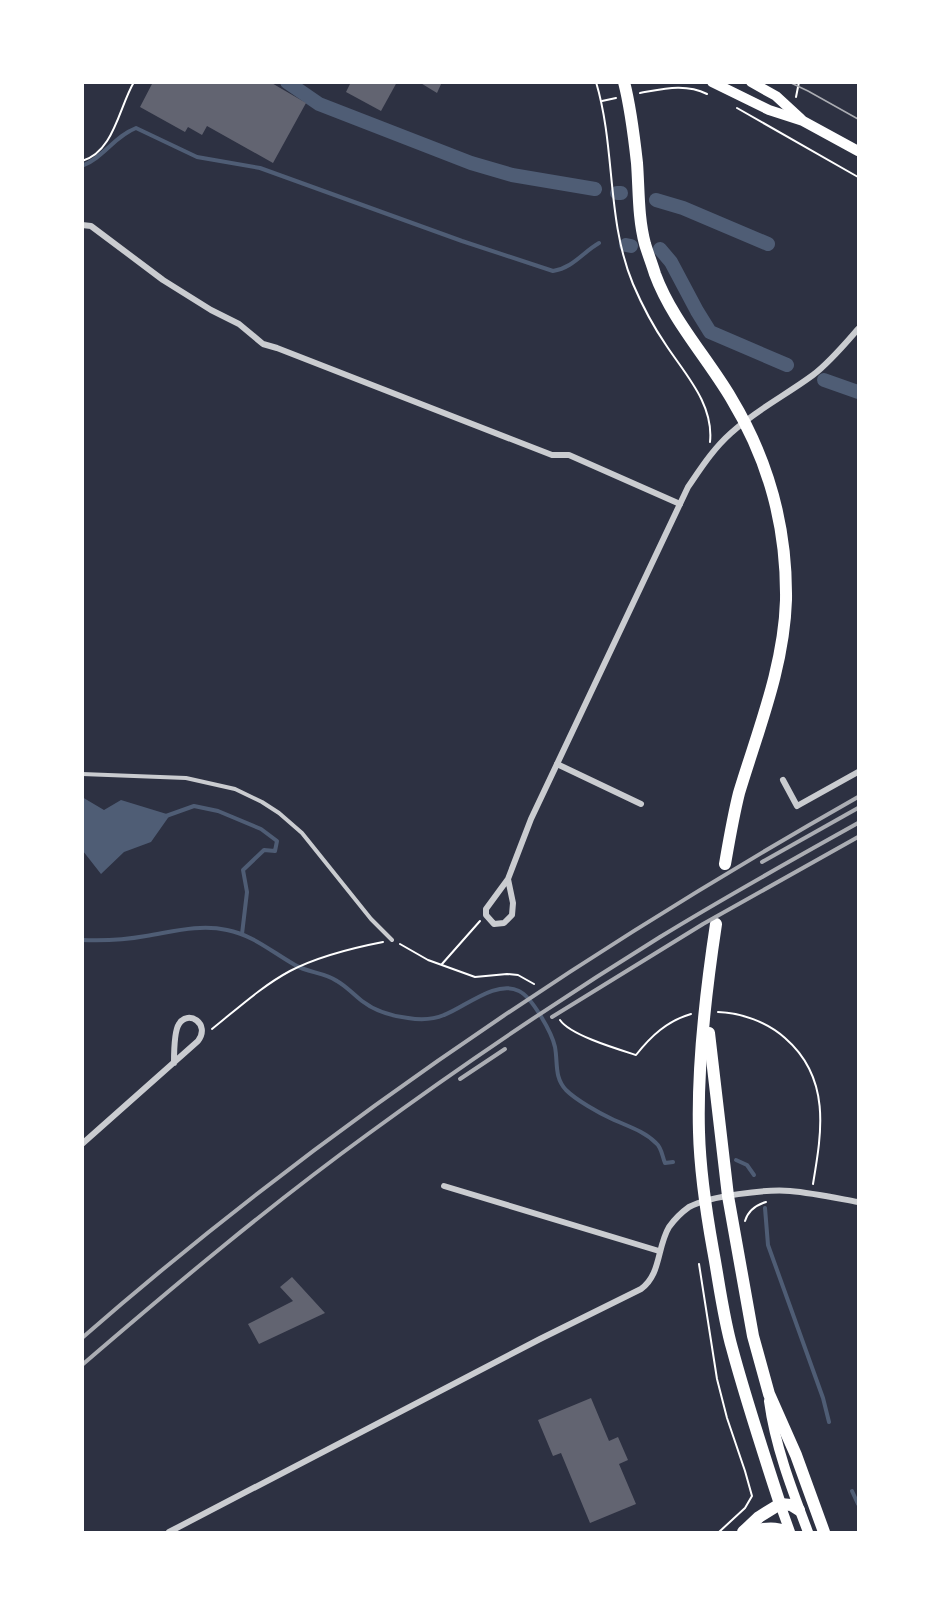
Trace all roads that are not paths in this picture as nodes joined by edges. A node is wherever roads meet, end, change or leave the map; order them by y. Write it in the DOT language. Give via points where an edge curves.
graph roads {
  1 [pos="624,82"];
  2 [pos="712,82"];
  3 [pos="751,82"];
  4 [pos="803,122"];
  5 [pos="858,151"];
  6 [pos="82,225"];
  7 [pos="858,329"];
  8 [pos="680,504"];
  9 [pos="558,764"];
  10 [pos="858,772"];
  11 [pos="82,774"];
  12 [pos="783,780"];
  13 [pos="641,804"];
  14 [pos="725,864"];
  15 [pos="508,879"];
  16 [pos="716,924"];
  17 [pos="392,940"];
  18 [pos="706,1002"];
  19 [pos="174,1063"];
  20 [pos="82,1144"];
  21 [pos="444,1186"];
  22 [pos="728,1196"];
  23 [pos="705,1202"];
  24 [pos="858,1202"];
  25 [pos="659,1251"];
  26 [pos="768,1394"];
  27 [pos="780,1504"];
  28 [pos="800,1510"];
  29 [pos="169,1533"];
  30 [pos="743,1533"];
  31 [pos="751,1533"];
  32 [pos="789,1533"];
  33 [pos="808,1533"];
  34 [pos="824,1533"];
  1 -- 14 [label="main road" via="637,163 639,207 656,277 675,316 752,437 777,505 781,529 786,602 780,647 764,718 739,795"];
  2 -- 4 [label="main road"];
  3 -- 4 [label="main road" via="776,96"];
  4 -- 5 [label="main road"];
  6 -- 8 [label="street" via="91,226 163,280 239,324 263,344 552,455 570,455"];
  7 -- 8 [label="street" via="814,374 730,434 706,460"];
  8 -- 9 [label="street"];
  9 -- 13 [label="street"];
  9 -- 15 [label="street"];
  10 -- 12 [label="street" via="797,806"];
  11 -- 17 [label="lane" via="186,777 235,789 262,802 302,833"];
  15 -- 15 [label="street" via="486,909 494,924 504,923 512,915"];
  16 -- 18 [label="main road"];
  18 -- 22 [label="main road"];
  18 -- 23 [label="main road" via="699,1133"];
  19 -- 19 [label="street" via="177,1027 182,1020 199,1021 203,1033"];
  19 -- 20 [label="street"];
  21 -- 25 [label="street"];
  22 -- 23 [label="street"];
  22 -- 24 [label="street" via="775,1191"];
  22 -- 26 [label="main road" via="753,1336"];
  23 -- 25 [label="street" via="689,1207 674,1220"];
  23 -- 27 [label="main road" via="731,1346"];
  25 -- 29 [label="street" via="652,1277 641,1289"];
  26 -- 28 [label="main road" via="773,1428"];
  26 -- 34 [label="main road" via="792,1444"];
  27 -- 28 [label="main road"];
  27 -- 30 [label="main road"];
  27 -- 32 [label="main road"];
  28 -- 33 [label="main road"];
  31 -- 32 [label="main road" via="771,1528"];
}
